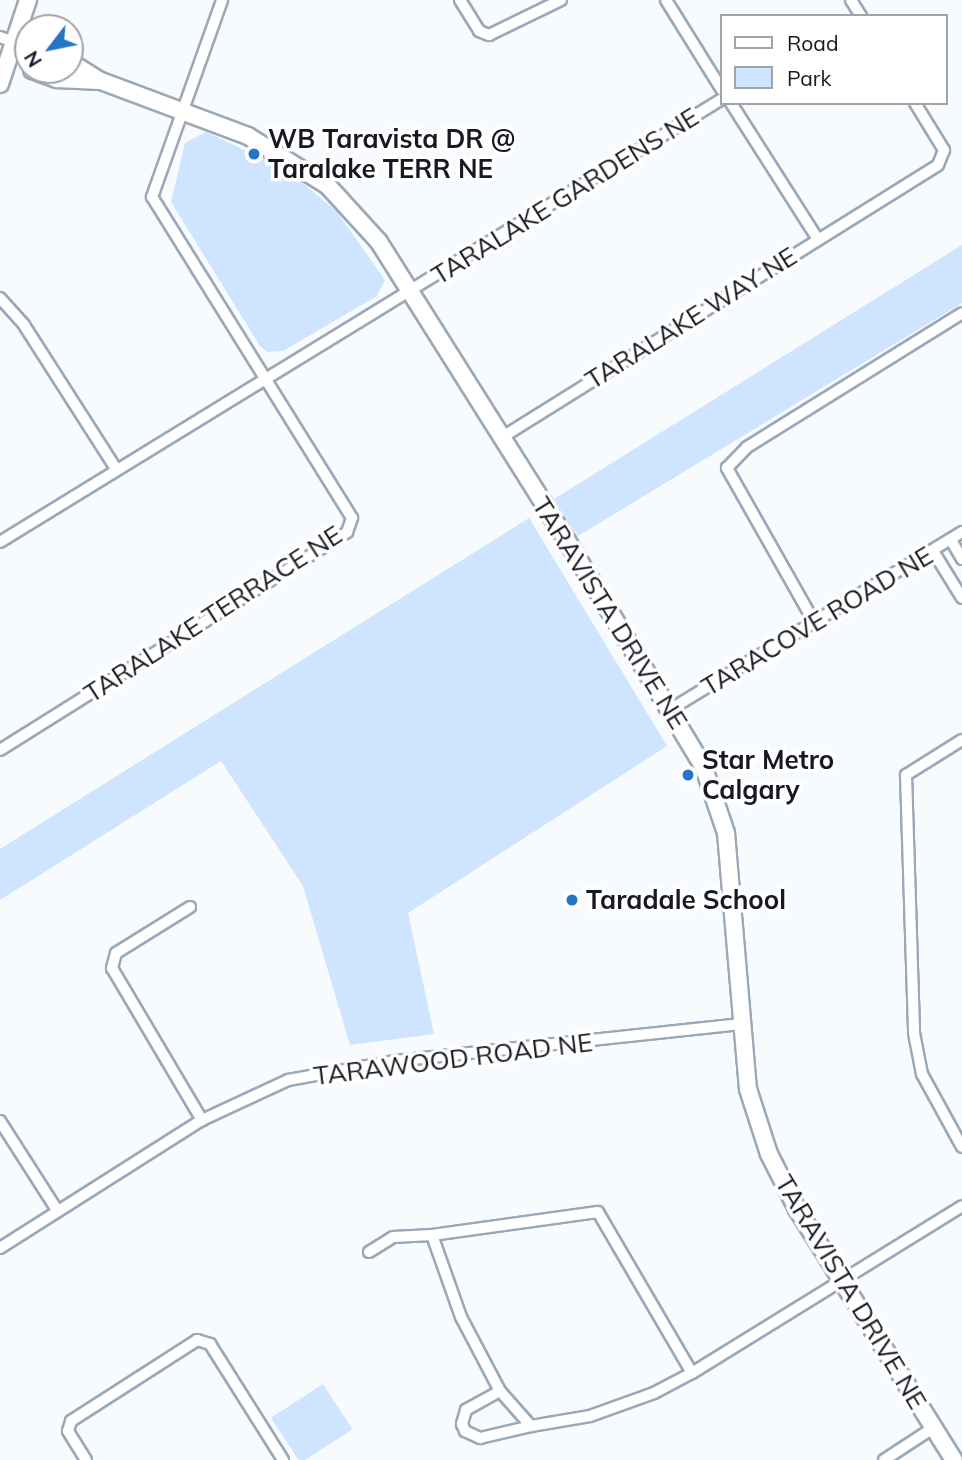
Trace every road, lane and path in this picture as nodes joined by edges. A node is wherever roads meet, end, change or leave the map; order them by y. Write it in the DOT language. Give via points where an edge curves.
graph roads {
  1 [pos="222,0"];
  2 [pos="460,0"];
  3 [pos="561,0"];
  4 [pos="666,0"];
  5 [pos="14,42"];
  6 [pos="4,60"];
  7 [pos="84,70"];
  8 [pos="84,80"];
  9 [pos="102,81"];
  10 [pos="0,85"];
  11 [pos="720,87"];
  12 [pos="720,100"];
  13 [pos="732,105"];
  14 [pos="916,105"];
  15 [pos="186,110"];
  16 [pos="817,238"];
  17 [pos="408,293"];
  18 [pos="0,298"];
  19 [pos="962,313"];
  20 [pos="266,375"];
  21 [pos="501,438"];
  22 [pos="116,469"];
  23 [pos="962,532"];
  24 [pos="951,540"];
  25 [pos="0,542"];
  26 [pos="933,551"];
  27 [pos="962,559"];
  28 [pos="962,598"];
  29 [pos="813,620"];
  30 [pos="671,709"];
  31 [pos="962,740"];
  32 [pos="0,750"];
  33 [pos="190,907"];
  34 [pos="741,1024"];
  35 [pos="202,1120"];
  36 [pos="0,1121"];
  37 [pos="962,1147"];
  38 [pos="962,1206"];
  39 [pos="57,1210"];
  40 [pos="432,1235"];
  41 [pos="0,1248"];
  42 [pos="369,1252"];
  43 [pos="841,1281"];
  44 [pos="692,1373"];
  45 [pos="500,1391"];
  46 [pos="531,1426"];
  47 [pos="933,1428"];
  48 [pos="86,1460"];
  49 [pos="283,1460"];
  50 [pos="884,1460"];
  51 [pos="954,1460"];
  1 -- 15 [label="street"];
  2 -- 3 [label="street" via="480,32 489,35"];
  4 -- 11 [label="street"];
  5 -- 6 [label="street"];
  6 -- 10 [label="street"];
  7 -- 9 [label="street, TARAVISTA DRIVE NE"];
  8 -- 9 [label="street, TARAVISTA DRIVE NE"];
  9 -- 15 [label="street, TARAVISTA DRIVE NE"];
  12 -- 17 [label="street, TARALAKE GARDENS NE"];
  13 -- 16 [label="street, TARALAKE WAY NE"];
  14 -- 16 [label="street" via="944,150 937,165"];
  15 -- 17 [label="street, TARAVISTA DRIVE NE" via="284,155 328,186 379,242"];
  15 -- 20 [label="street, TARALAKE TERRACE NE" via="152,197"];
  16 -- 21 [label="street, TARALAKE WAY NE"];
  17 -- 20 [label="street"];
  17 -- 21 [label="street, TARAVISTA DRIVE NE"];
  18 -- 22 [label="street" via="24,325"];
  19 -- 29 [label="street" via="747,447 727,468"];
  20 -- 22 [label="street"];
  20 -- 32 [label="street, TARALAKE TERRACE NE" via="352,518 347,533"];
  21 -- 30 [label="street, TARAVISTA DRIVE NE"];
  22 -- 25 [label="street"];
  23 -- 24 [label="street, TARACOVE ROAD NE"];
  24 -- 26 [label="street, TARACOVE ROAD NE"];
  24 -- 27 [label="street"];
  26 -- 28 [label="street"];
  26 -- 29 [label="street, TARACOVE ROAD NE"];
  29 -- 30 [label="street, TARACOVE ROAD NE"];
  30 -- 34 [label="street, TARAVISTA DRIVE NE" via="704,768 726,833"];
  31 -- 37 [label="street" via="906,775 914,1033 922,1074"];
  33 -- 35 [label="street" via="116,953 112,968"];
  34 -- 35 [label="street, TARAWOOD ROAD NE" via="395,1061 288,1080"];
  34 -- 43 [label="street, TARAVISTA DRIVE NE" via="748,1089 769,1154"];
  35 -- 39 [label="street, TARAWOOD ROAD NE"];
  36 -- 39 [label="street"];
  38 -- 43 [label="street"];
  39 -- 41 [label="street, TARAWOOD ROAD NE"];
  40 -- 42 [label="street" via="393,1237"];
  40 -- 44 [label="street" via="598,1212"];
  40 -- 45 [label="street" via="461,1317"];
  43 -- 44 [label="street"];
  43 -- 47 [label="street, TARAVISTA DRIVE NE"];
  44 -- 46 [label="street" via="654,1393 590,1416"];
  45 -- 46 [label="street"];
  45 -- 46 [label="street" via="466,1410 465,1431 480,1438"];
  47 -- 50 [label="street"];
  47 -- 51 [label="street, TARAVISTA DRIVE NE"];
  48 -- 49 [label="street" via="68,1431 71,1421 197,1340 210,1344"];
}
